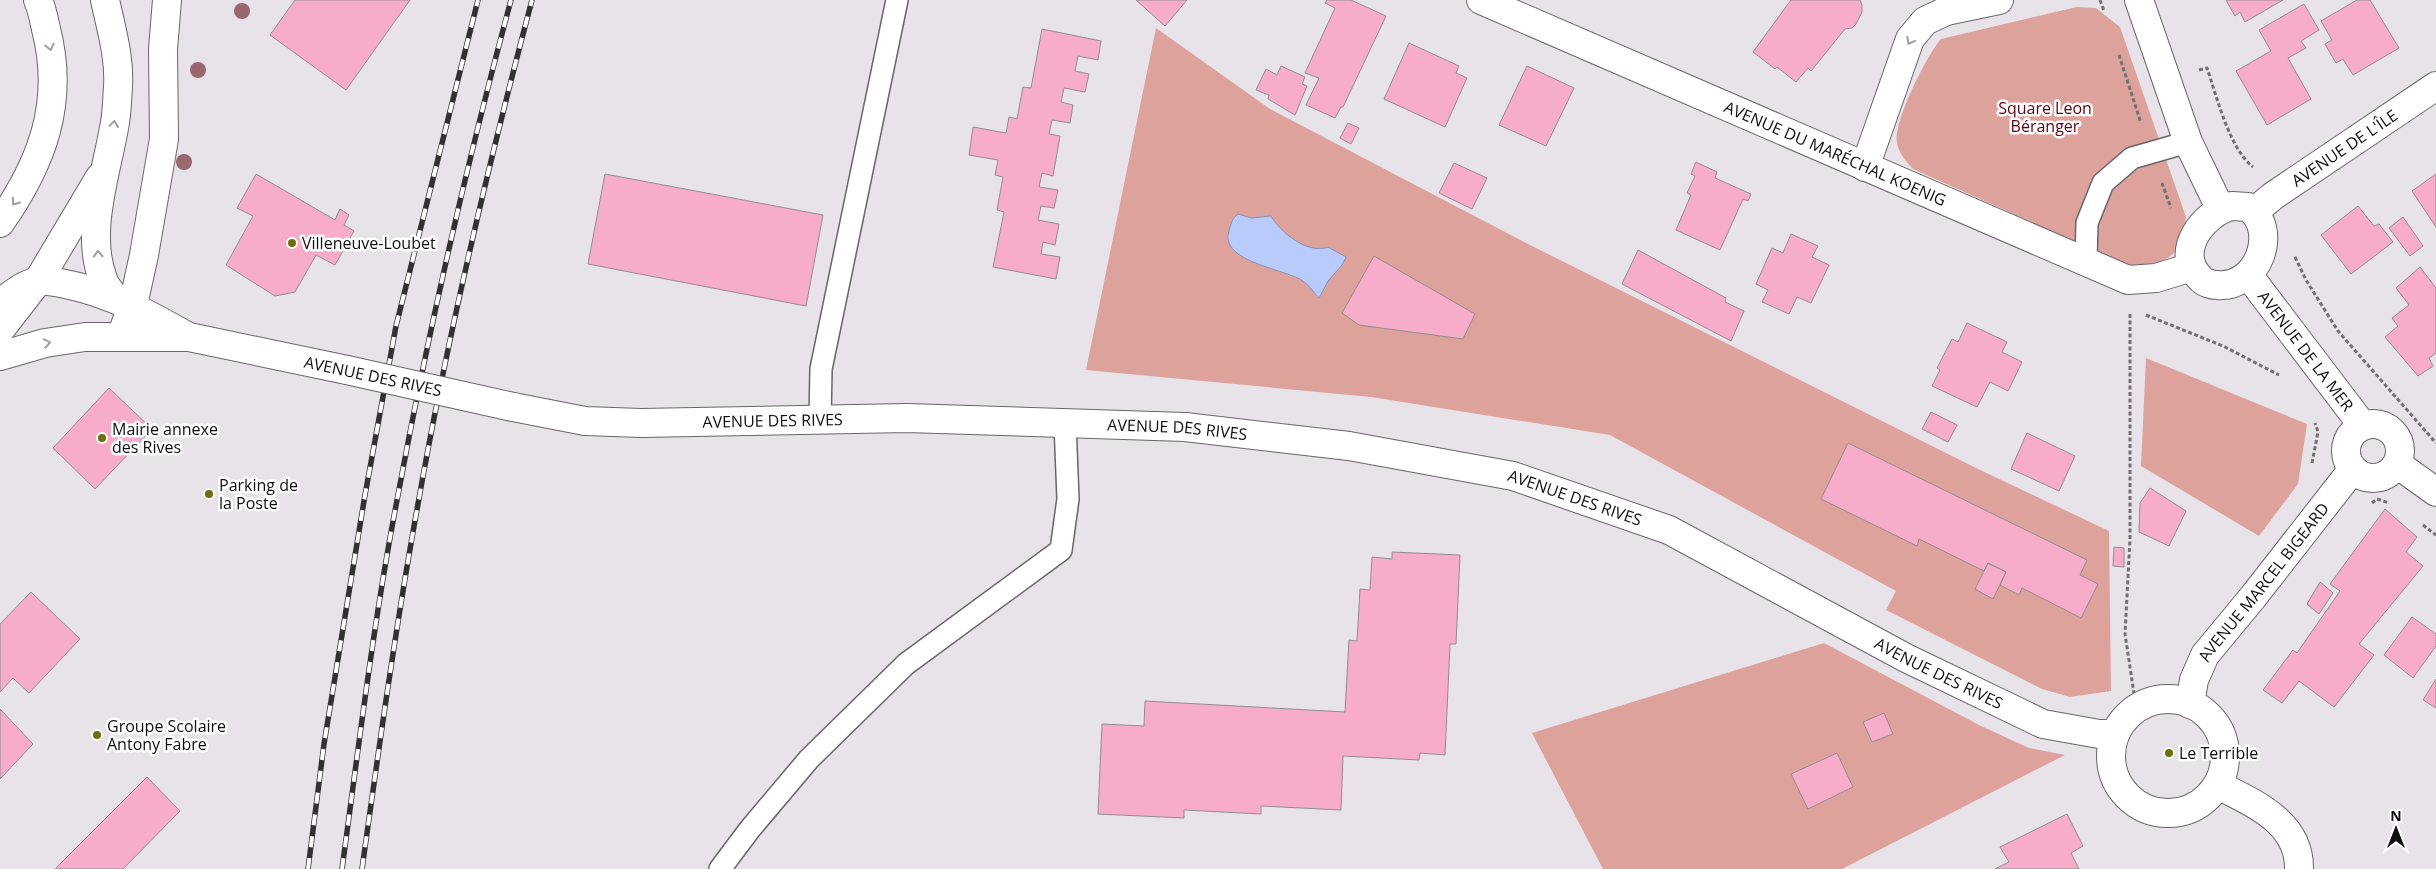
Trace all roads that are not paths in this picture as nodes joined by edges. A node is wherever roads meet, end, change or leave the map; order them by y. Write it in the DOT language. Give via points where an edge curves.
graph roads {
  1 [pos="38,0"];
  2 [pos="105,0"];
  3 [pos="167,0"];
  4 [pos="897,0"];
  5 [pos="1482,0"];
  6 [pos="1999,0"];
  7 [pos="2139,0"];
  8 [pos="1944,6"];
  9 [pos="2436,86"];
  10 [pos="2188,142"];
  11 [pos="1865,167"];
  12 [pos="104,172"];
  13 [pos="2220,208"];
  14 [pos="2254,212"];
  15 [pos="0,223"];
  16 [pos="2086,261"];
  17 [pos="2192,267"];
  18 [pos="2249,276"];
  19 [pos="38,281"];
  20 [pos="124,302"];
  21 [pos="0,304"];
  22 [pos="0,330"];
  23 [pos="121,336"];
  24 [pos="188,337"];
  25 [pos="0,356"];
  26 [pos="820,420"];
  27 [pos="1065,424"];
  28 [pos="2363,426"];
  29 [pos="2397,464"];
  30 [pos="2353,468"];
  31 [pos="2436,492"];
  32 [pos="2190,704"];
  33 [pos="2115,734"];
  34 [pos="2218,785"];
  35 [pos="720,869"];
  36 [pos="2299,869"];
  1 -- 15 [label="main road, one-way" via="52,54 52,105 40,150 22,192"];
  12 -- 2 [label="main road, one-way" via="114,128 118,84 114,39"];
  3 -- 20 [label="main road" via="163,49 164,139 144,255"];
  4 -- 26 [label="lane" via="822,369"];
  5 -- 11 [label="main road, AVENUE DU MARÉCHAL KOENIG"];
  6 -- 8 [label="main road"];
  7 -- 10 [label="main road"];
  8 -- 11 [label="main road, one-way" via="1910,39"];
  9 -- 14 [label="main road, AVENUE DE L'ÎLE"];
  10 -- 13 [label="main road"];
  10 -- 16 [label="lane" via="2132,158 2103,183 2088,223"];
  11 -- 16 [label="main road, AVENUE DU MARÉCHAL KOENIG"];
  12 -- 19 [label="main road"];
  20 -- 12 [label="main road, one-way" via="103,280 97,260"];
  13 -- 14 [label="main road" via="2248,207"];
  13 -- 17 [label="main road" via="2209,216 2192,240 2189,255"];
  14 -- 18 [label="main road" via="2261,221 2263,234 2256,266"];
  16 -- 17 [label="main road, AVENUE DU MARÉCHAL KOENIG" via="2128,280 2156,278"];
  17 -- 18 [label="main road" via="2200,279 2212,285 2238,283"];
  18 -- 28 [label="main road, AVENUE DE LA MER"];
  19 -- 20 [label="main road, AVENUE DES RIVES" via="82,288"];
  19 -- 21 [label="main road"];
  19 -- 22 [label="main road"];
  20 -- 23 [label="main road"];
  20 -- 24 [label="main road, AVENUE DES RIVES"];
  23 -- 24 [label="main road, AVENUE DES RIVES"];
  25 -- 23 [label="main road, AVENUE DES RIVES, one-way" via="45,343"];
  24 -- 26 [label="main road, AVENUE DES RIVES, bridge" via="585,421 641,424"];
  26 -- 27 [label="main road, AVENUE DES RIVES" via="907,418"];
  27 -- 33 [label="main road, AVENUE DES RIVES" via="1185,427 1349,446 1513,476 1669,530 1906,658 2043,724"];
  27 -- 35 [label="lane" via="1068,499 1061,550 906,664 809,759"];
  28 -- 29 [label="main road" via="2379,424 2394,433 2401,448"];
  28 -- 30 [label="main road" via="2356,430 2347,444 2348,461"];
  29 -- 30 [label="main road" via="2387,474 2373,478 2358,474"];
  29 -- 31 [label="main road"];
  30 -- 32 [label="main road, AVENUE MARCEL BIGEARD" via="2205,655 2194,680"];
  32 -- 33 [label="main road" via="2172,699 2153,701 2136,709"];
  32 -- 34 [label="main road" via="2203,711 2222,735 2226,762"];
  33 -- 34 [label="main road" via="2111,750 2117,782 2141,807 2158,813 2176,813 2193,808 2208,798"];
  34 -- 36 [label="main road" via="2279,819 2300,859"];
}
